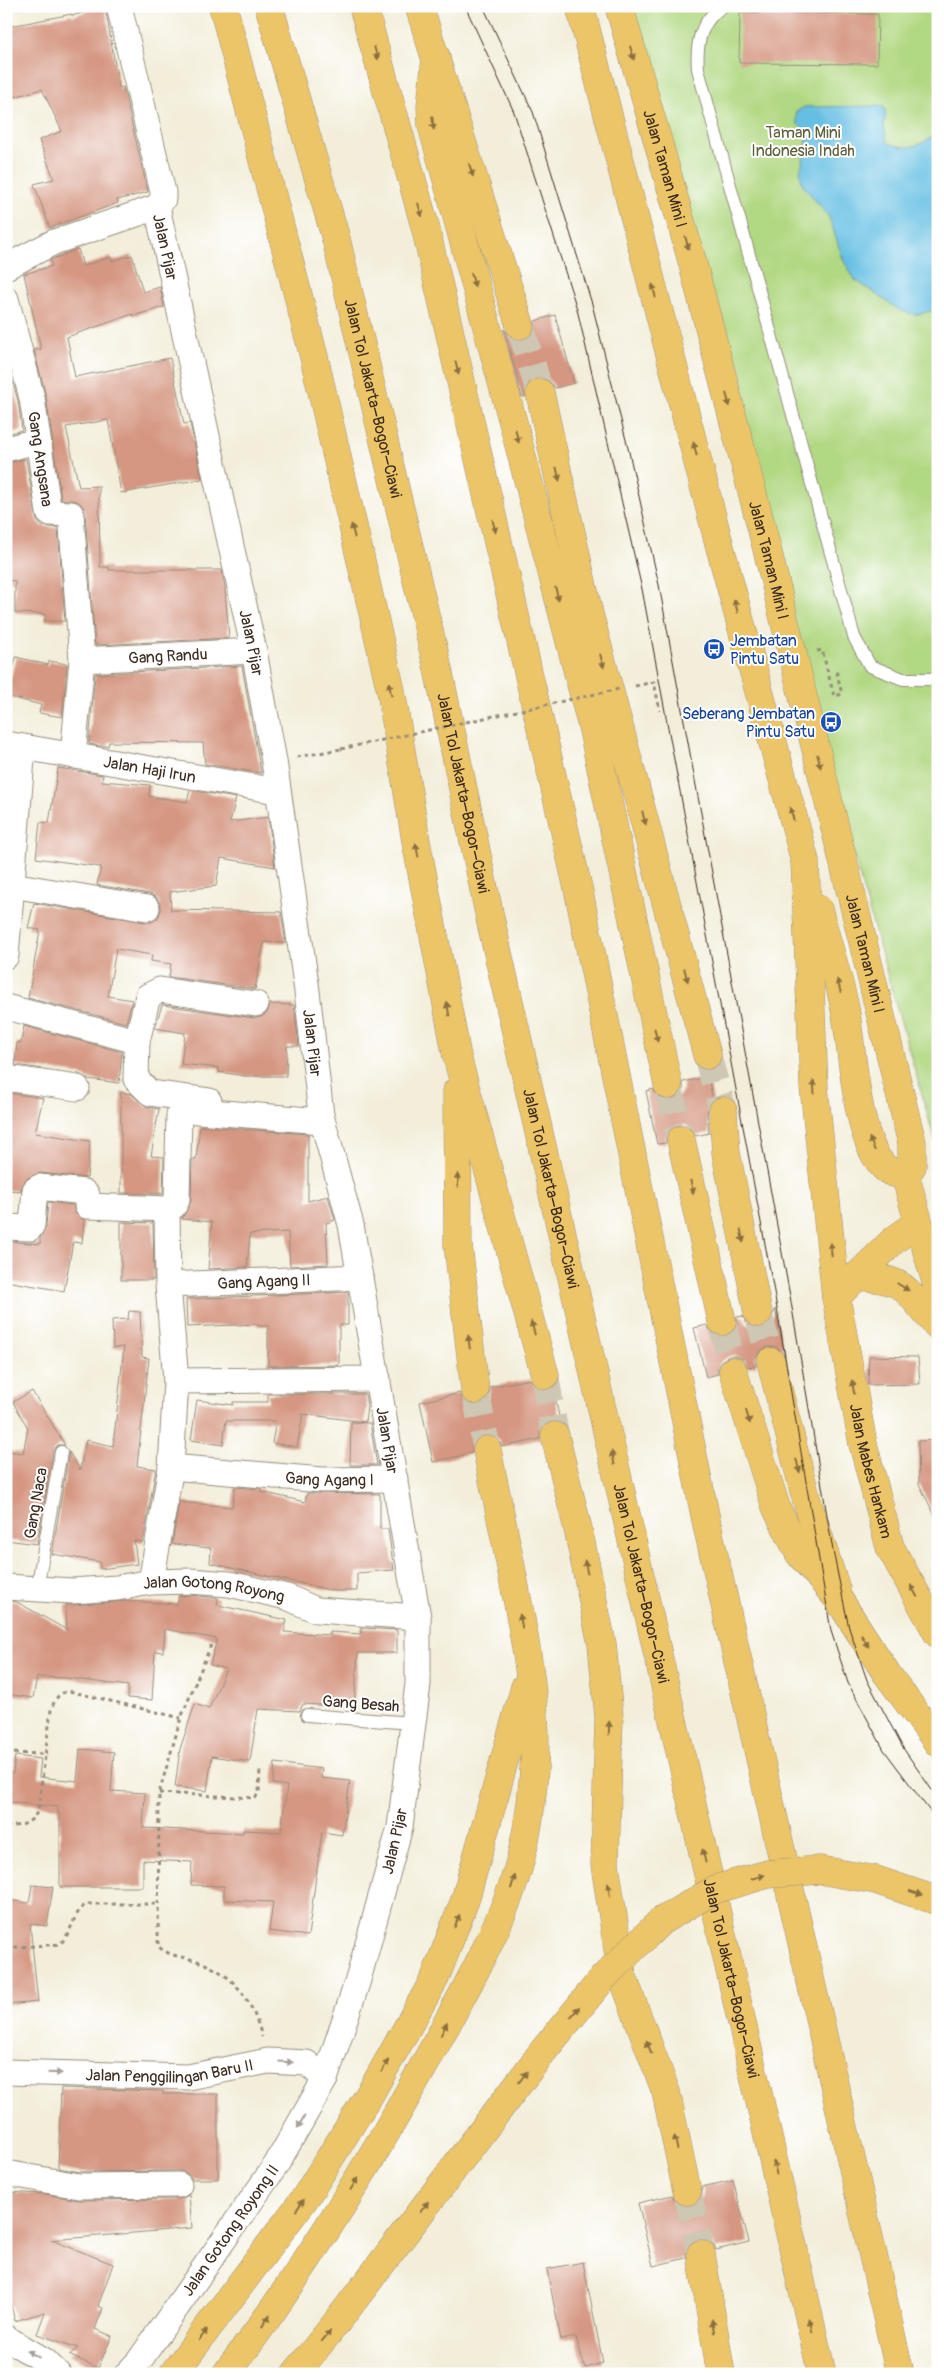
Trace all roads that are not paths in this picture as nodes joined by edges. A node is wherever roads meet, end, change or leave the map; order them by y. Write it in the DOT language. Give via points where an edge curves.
graph roads {
  1 [pos="119,6"];
  2 [pos="222,6"];
  3 [pos="268,6"];
  4 [pos="364,6"];
  5 [pos="419,6"];
  6 [pos="580,6"];
  7 [pos="619,6"];
  8 [pos="723,6"];
  9 [pos="436,57"];
  10 [pos="157,207"];
  11 [pos="6,267"];
  12 [pos="6,300"];
  13 [pos="520,325"];
  14 [pos="540,393"];
  15 [pos="37,441"];
  16 [pos="6,449"];
  17 [pos="254,651"];
  18 [pos="82,660"];
  19 [pos="938,679"];
  20 [pos="15,745"];
  21 [pos="72,755"];
  22 [pos="278,792"];
  23 [pos="804,861"];
  24 [pos="12,885"];
  25 [pos="148,908"];
  26 [pos="6,956"];
  27 [pos="256,1004"];
  28 [pos="6,1007"];
  29 [pos="137,1041"];
  30 [pos="707,1055"];
  31 [pos="457,1057"];
  32 [pos="6,1078"];
  33 [pos="668,1085"];
  34 [pos="77,1088"];
  35 [pos="723,1110"];
  36 [pos="322,1118"];
  37 [pos="681,1140"];
  38 [pos="905,1175"];
  39 [pos="167,1209"];
  40 [pos="923,1223"];
  41 [pos="6,1227"];
  42 [pos="856,1276"];
  43 [pos="360,1277"];
  44 [pos="168,1285"];
  45 [pos="938,1289"];
  46 [pos="836,1297"];
  47 [pos="758,1313"];
  48 [pos="722,1321"];
  49 [pos="938,1326"];
  50 [pos="771,1362"];
  51 [pos="733,1371"];
  52 [pos="545,1375"];
  53 [pos="378,1378"];
  54 [pos="176,1380"];
  55 [pos="475,1390"];
  56 [pos="555,1436"];
  57 [pos="486,1450"];
  58 [pos="61,1452"];
  59 [pos="170,1467"];
  60 [pos="395,1479"];
  61 [pos="152,1582"];
  62 [pos="6,1587"];
  63 [pos="37,1589"];
  64 [pos="839,1600"];
  65 [pos="418,1617"];
  66 [pos="938,1634"];
  67 [pos="530,1669"];
  68 [pos="307,1715"];
  69 [pos="412,1723"];
  70 [pos="938,1743"];
  71 [pos="938,1901"];
  72 [pos="6,2072"];
  73 [pos="325,2079"];
  74 [pos="6,2173"];
  75 [pos="179,2185"];
  76 [pos="687,2191"];
  77 [pos="701,2254"];
  78 [pos="6,2338"];
  79 [pos="58,2374"];
  80 [pos="127,2374"];
  81 [pos="173,2374"];
  82 [pos="226,2374"];
  83 [pos="295,2374"];
  84 [pos="721,2374"];
  85 [pos="822,2374"];
  86 [pos="900,2374"];
  1 -- 10 [label="street, Jalan Pijar" via="163,192 163,199"];
  31 -- 2 [label="main road, one-way" via="390,692 314,357"];
  85 -- 3 [label="main road, Jalan Tol Jakarta–Bogor–Ciawi, one-way" via="490,918 438,669 336,239"];
  4 -- 86 [label="main road, one-way" via="424,226 578,888 707,1526"];
  5 -- 9 [label="main road"];
  23 -- 6 [label="main road, one-way"];
  7 -- 38 [label="main road, Jalan Taman Mini I, one-way" via="691,257 794,657 912,1143 912,1166"];
  8 -- 19 [label="lane" via="711,14 702,29 696,47 698,69 854,637 870,666 902,679"];
  9 -- 13 [label="main road, one-way"];
  9 -- 33 [label="main road, one-way" via="432,126 593,730"];
  10 -- 11 [label="street" via="54,242"];
  10 -- 17 [label="street, Jalan Pijar"];
  12 -- 15 [label="street, Gang Angsana" via="32,398"];
  14 -- 30 [label="main road, one-way" via="589,614"];
  15 -- 16 [label="street"];
  15 -- 18 [label="street, Gang Angsana" via="49,513 71,514"];
  17 -- 18 [label="street, Gang Randu"];
  17 -- 22 [label="street, Jalan Pijar"];
  18 -- 21 [label="street"];
  20 -- 21 [label="street, Jalan Haji Irun"];
  20 -- 24 [label="street, Jalan Haji Irun"];
  21 -- 22 [label="street, Jalan Haji Irun"];
  22 -- 36 [label="street, Jalan Pijar" via="308,992"];
  38 -- 23 [label="main road, one-way" via="884,1167 869,1140 857,1097 845,1009"];
  46 -- 23 [label="main road, one-way" via="814,1087"];
  24 -- 25 [label="street"];
  24 -- 26 [label="street, Jalan Haji Irun"];
  27 -- 29 [label="street" via="160,990 148,996"];
  28 -- 29 [label="street"];
  29 -- 36 [label="street" via="136,1079 150,1093"];
  52 -- 31 [label="main road, one-way"];
  55 -- 31 [label="main road, one-way" via="458,1244"];
  32 -- 34 [label="street"];
  35 -- 47 [label="main road, one-way" via="726,1153"];
  36 -- 39 [label="street" via="186,1110 180,1114 177,1200"];
  36 -- 43 [label="street, Jalan Pijar" via="351,1225"];
  37 -- 48 [label="main road, one-way"];
  38 -- 40 [label="main road"];
  39 -- 41 [label="street" via="87,1206 84,1192 39,1187 35,1190 32,1226"];
  39 -- 44 [label="street"];
  40 -- 42 [label="main road" via="894,1240"];
  40 -- 45 [label="main road"];
  42 -- 46 [label="main road"];
  42 -- 49 [label="main road, one-way" via="886,1278 907,1288"];
  43 -- 44 [label="street, Gang Agang II"];
  43 -- 53 [label="street, Jalan Pijar"];
  44 -- 54 [label="street"];
  66 -- 46 [label="main road, Jalan Mabes Hankam, one-way" via="890,1546 863,1444"];
  50 -- 64 [label="main road, one-way" via="806,1498"];
  51 -- 64 [label="main road, one-way" via="776,1507 799,1553"];
  53 -- 54 [label="street"];
  53 -- 60 [label="street, Jalan Pijar"];
  54 -- 59 [label="street"];
  76 -- 56 [label="main road, one-way" via="666,2092 622,1975 605,1865 609,1717 602,1644"];
  67 -- 57 [label="main road, one-way"];
  58 -- 63 [label="lane, Gang Naca"];
  59 -- 60 [label="street, Gang Agang I" via="322,1480"];
  59 -- 61 [label="street"];
  60 -- 65 [label="street, Jalan Pijar"];
  61 -- 63 [label="street, Jalan Gotong Royong" via="72,1591"];
  61 -- 65 [label="street, Jalan Gotong Royong" via="190,1580 229,1584 287,1597 316,1610"];
  62 -- 63 [label="street, Jalan Gotong Royong"];
  64 -- 70 [label="main road, one-way" via="887,1674"];
  65 -- 69 [label="street, Jalan Pijar" via="418,1684"];
  81 -- 67 [label="main road, one-way" via="305,2198 371,2092 435,1978 465,1900"];
  82 -- 67 [label="main road, one-way" via="318,2244 418,2078 495,1929 513,1884 532,1797 535,1745"];
  68 -- 69 [label="lane, Gang Besah"];
  69 -- 73 [label="street, Jalan Pijar" via="400,1827 358,1980"];
  83 -- 71 [label="main road, one-way, bridge" via="544,2050 604,1977 661,1921 716,1889 768,1874 820,1870 876,1880"];
  72 -- 73 [label="street, Jalan Penggilingan Baru II, one-way" via="188,2077 268,2061 308,2063"];
  73 -- 80 [label="street, Jalan Gotong Royong II, one-way" via="276,2165"];
  74 -- 75 [label="street" via="79,2186"];
  84 -- 77 [label="main road, one-way"];
  79 -- 78 [label="street, one-way" via="45,2361"];
}
